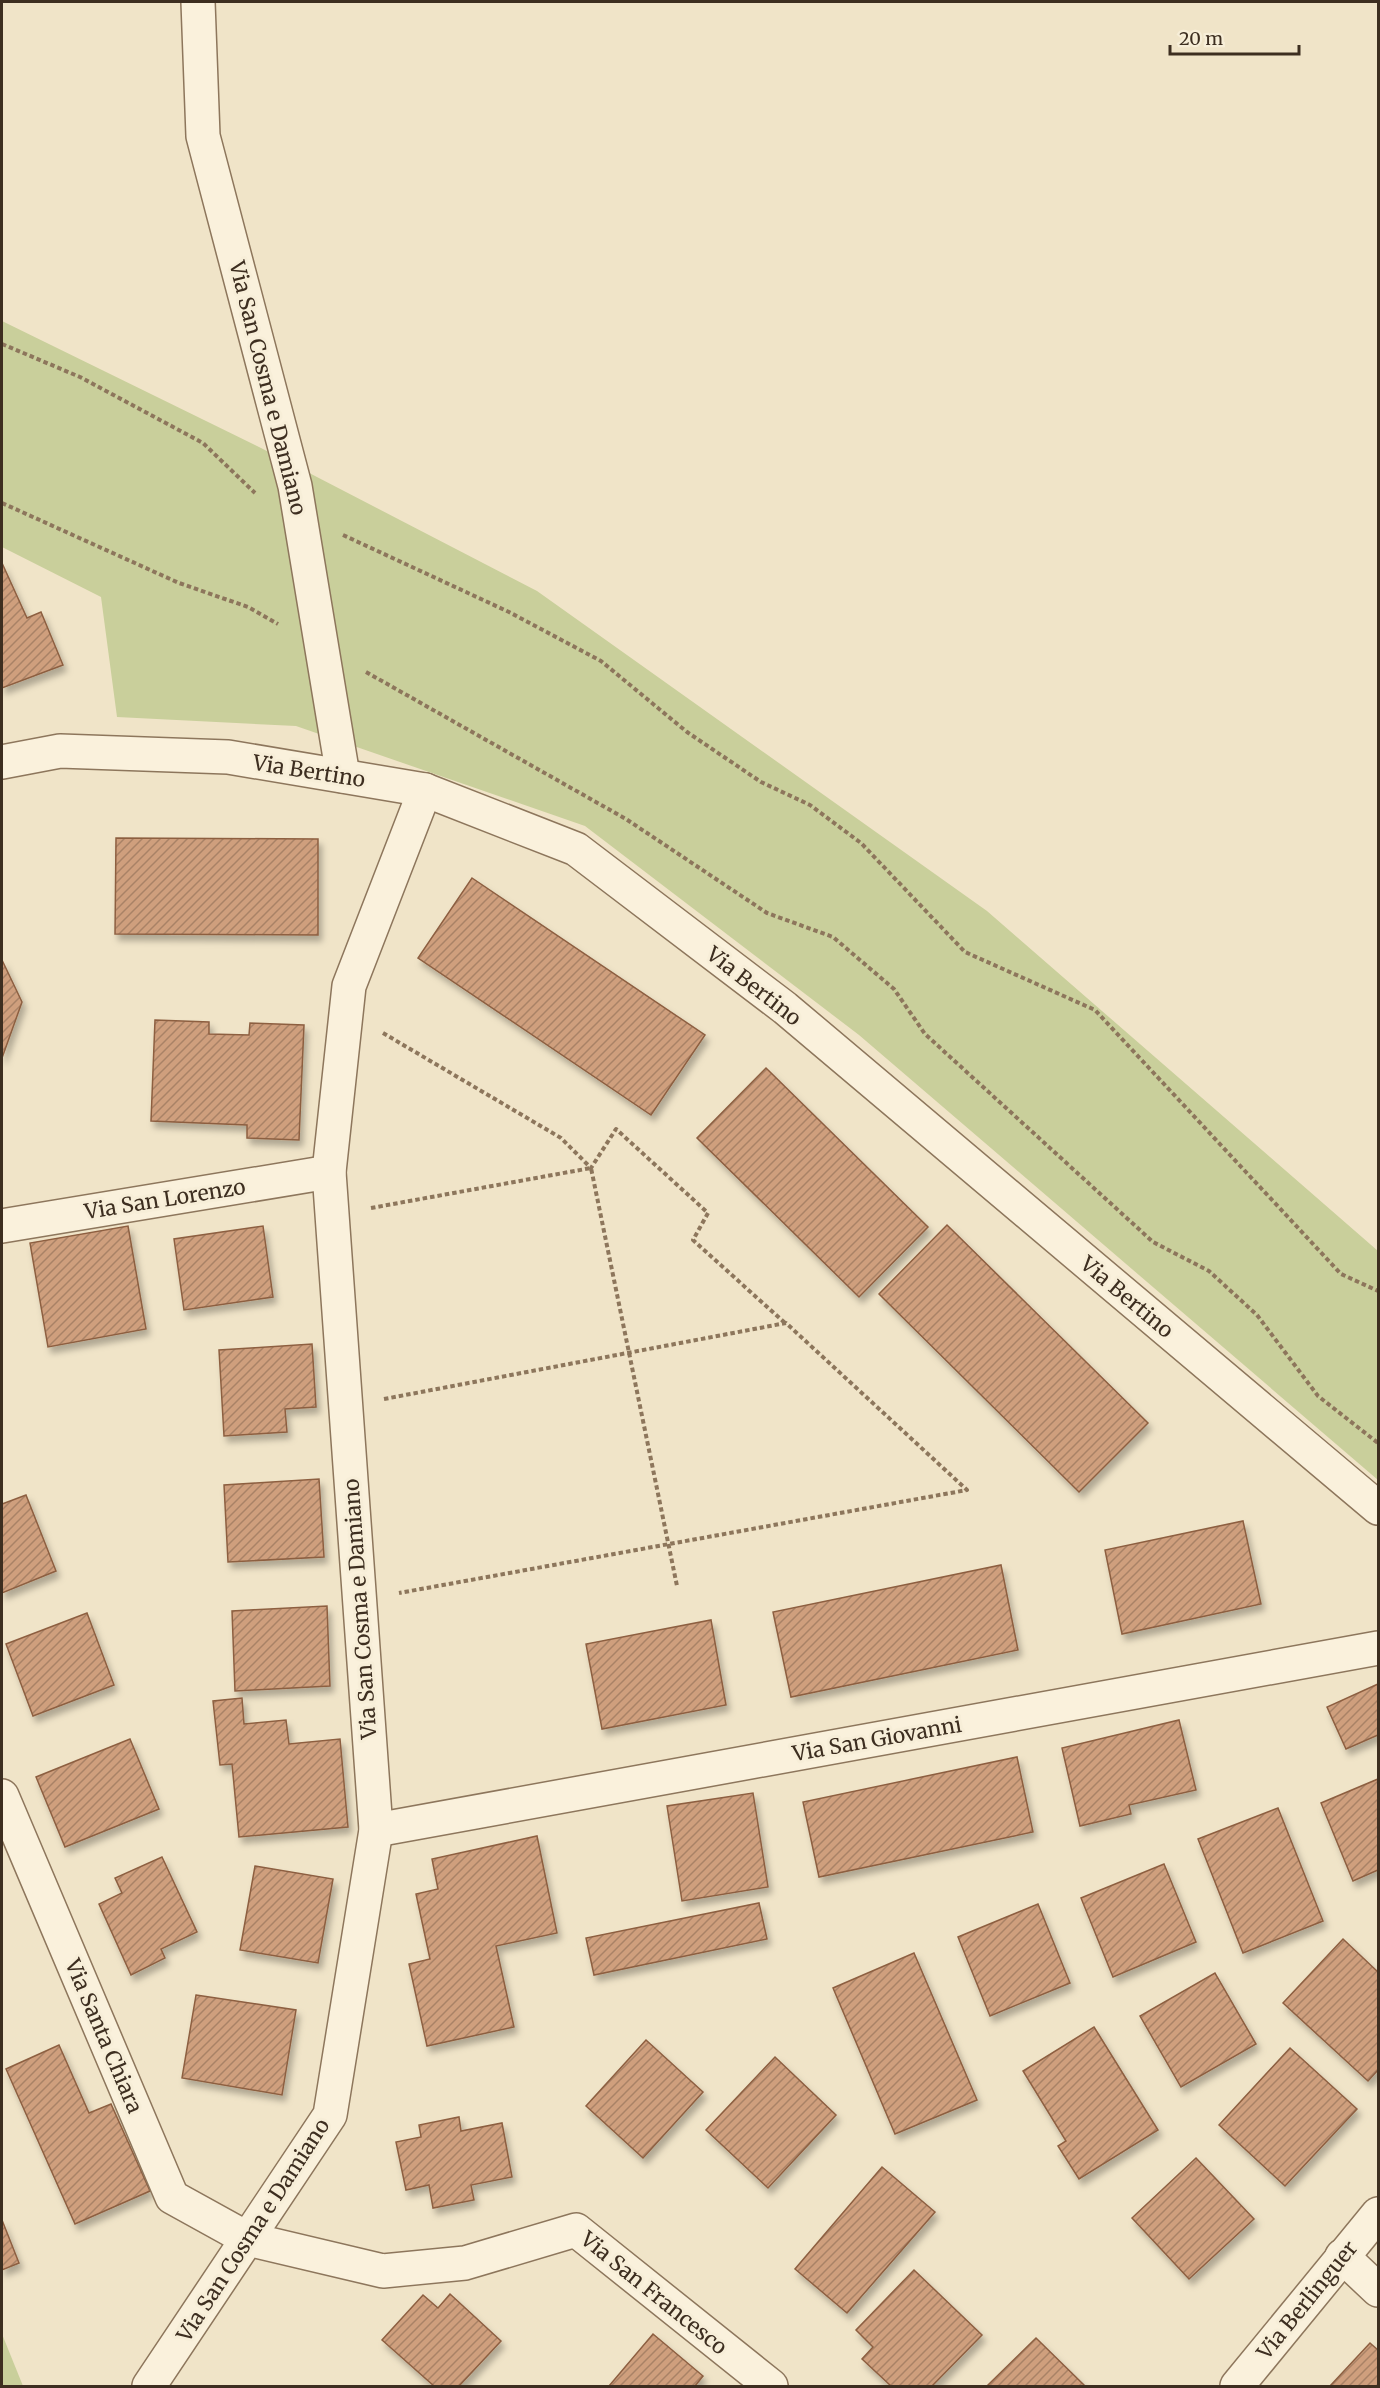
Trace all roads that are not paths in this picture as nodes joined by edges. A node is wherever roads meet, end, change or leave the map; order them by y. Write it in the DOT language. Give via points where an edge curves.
graph roads {
  1 [pos="198,2"];
  2 [pos="2,762"];
  3 [pos="343,776"];
  4 [pos="425,790"];
  5 [pos="329,1172"];
  6 [pos="2,1226"];
  7 [pos="1378,1508"];
  8 [pos="1378,1648"];
  9 [pos="2,1796"];
  10 [pos="375,1830"];
  11 [pos="1378,2214"];
  12 [pos="248,2239"];
  13 [pos="1342,2256"];
  14 [pos="1378,2290"];
  15 [pos="149,2386"];
  16 [pos="771,2386"];
  17 [pos="1237,2386"];
  1 -- 3 [label="street, Via San Cosma e Damiano" via="203,136 295,486"];
  2 -- 3 [label="street, Via Bertino" via="60,751 172,755 228,758"];
  3 -- 4 [label="street, Via Bertino"];
  4 -- 5 [label="street, Via San Cosma e Damiano" via="349,986"];
  4 -- 7 [label="street, Via Bertino" via="576,849 785,1008"];
  5 -- 6 [label="street, Via San Lorenzo"];
  5 -- 10 [label="street, Via San Cosma e Damiano"];
  8 -- 10 [label="street, Via San Giovanni"];
  9 -- 12 [label="street, Via Santa Chiara" via="172,2197"];
  10 -- 12 [label="street, Via San Cosma e Damiano" via="330,2115"];
  11 -- 13 [label="street, Via Berlinguer"];
  12 -- 15 [label="street, Via San Cosma e Damiano"];
  12 -- 16 [label="street, Via San Francesco" via="383,2271 465,2263 576,2230"];
  13 -- 14 [label="street"];
  13 -- 17 [label="street, Via Berlinguer"];
}
